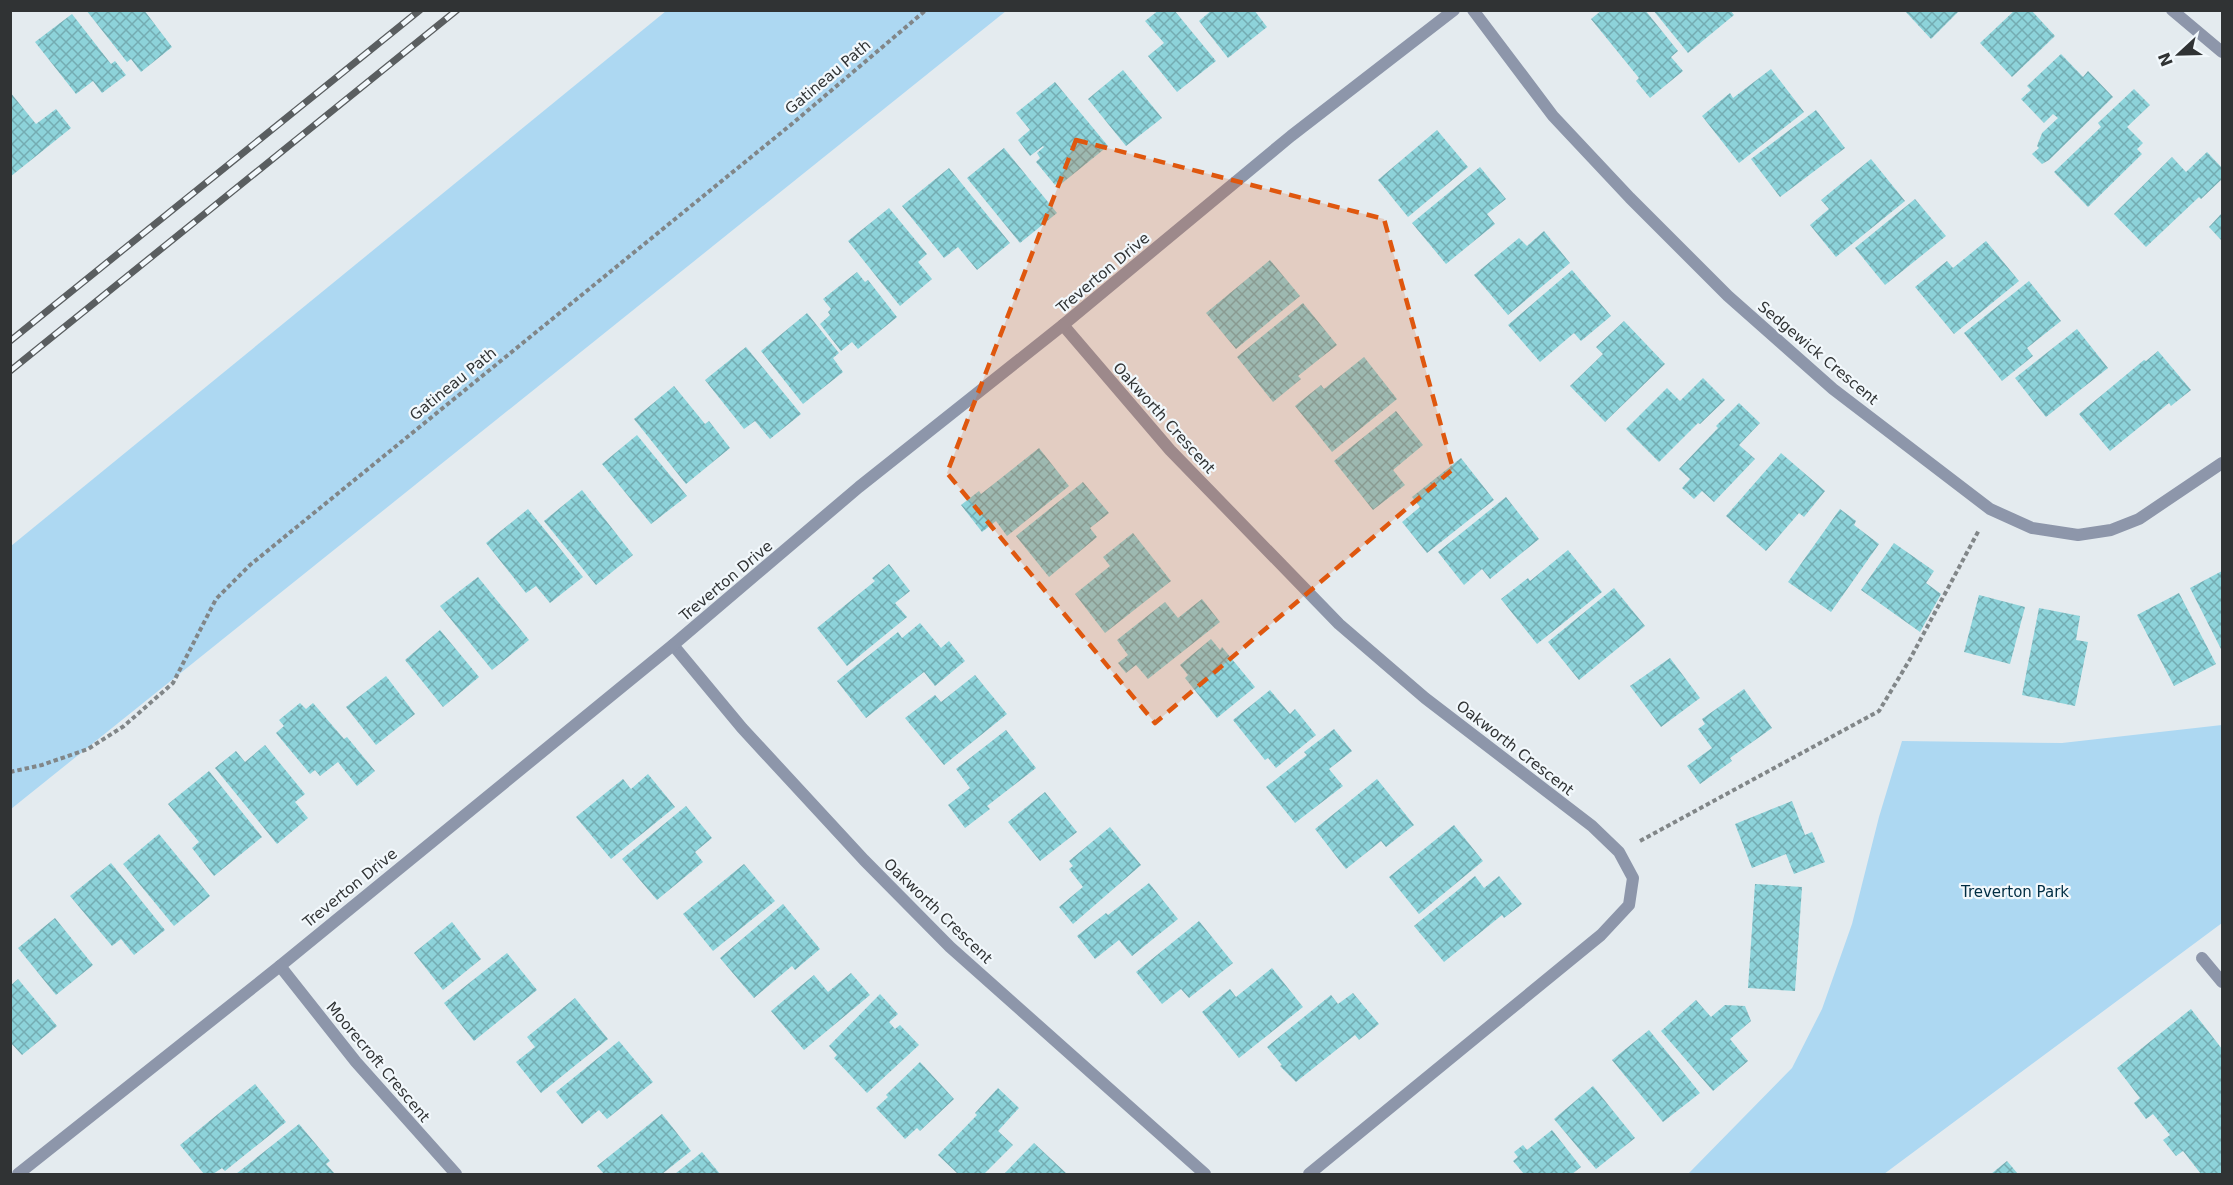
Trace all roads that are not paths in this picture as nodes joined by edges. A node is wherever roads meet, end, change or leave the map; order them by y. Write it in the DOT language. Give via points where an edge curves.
graph roads {
  1 [pos="1454,10"];
  2 [pos="1473,10"];
  3 [pos="2172,10"];
  4 [pos="2223,52"];
  5 [pos="1063,325"];
  6 [pos="2223,463"];
  7 [pos="673,645"];
  8 [pos="2202,958"];
  9 [pos="280,966"];
  10 [pos="2223,982"];
  11 [pos="18,1174"];
  12 [pos="456,1174"];
  13 [pos="1205,1174"];
  14 [pos="1309,1174"];
  1 -- 5 [label="street, Treverton Drive" via="1291,136"];
  2 -- 6 [label="street, Sedgewick Crescent" via="1553,116 1728,296 1833,389 1990,508 2032,528 2078,535 2111,530 2139,519"];
  3 -- 4 [label="street"];
  5 -- 7 [label="street, Treverton Drive" via="859,487"];
  5 -- 14 [label="street, Oakworth Crescent" via="1170,450 1339,624 1425,698 1592,826 1619,852 1633,878 1629,905 1601,935"];
  7 -- 9 [label="street, Treverton Drive"];
  7 -- 13 [label="street, Oakworth Crescent" via="750,737 950,947"];
  8 -- 10 [label="street"];
  9 -- 11 [label="street, Treverton Drive"];
  9 -- 12 [label="street, Moorecroft Crescent" via="356,1062"];
}
